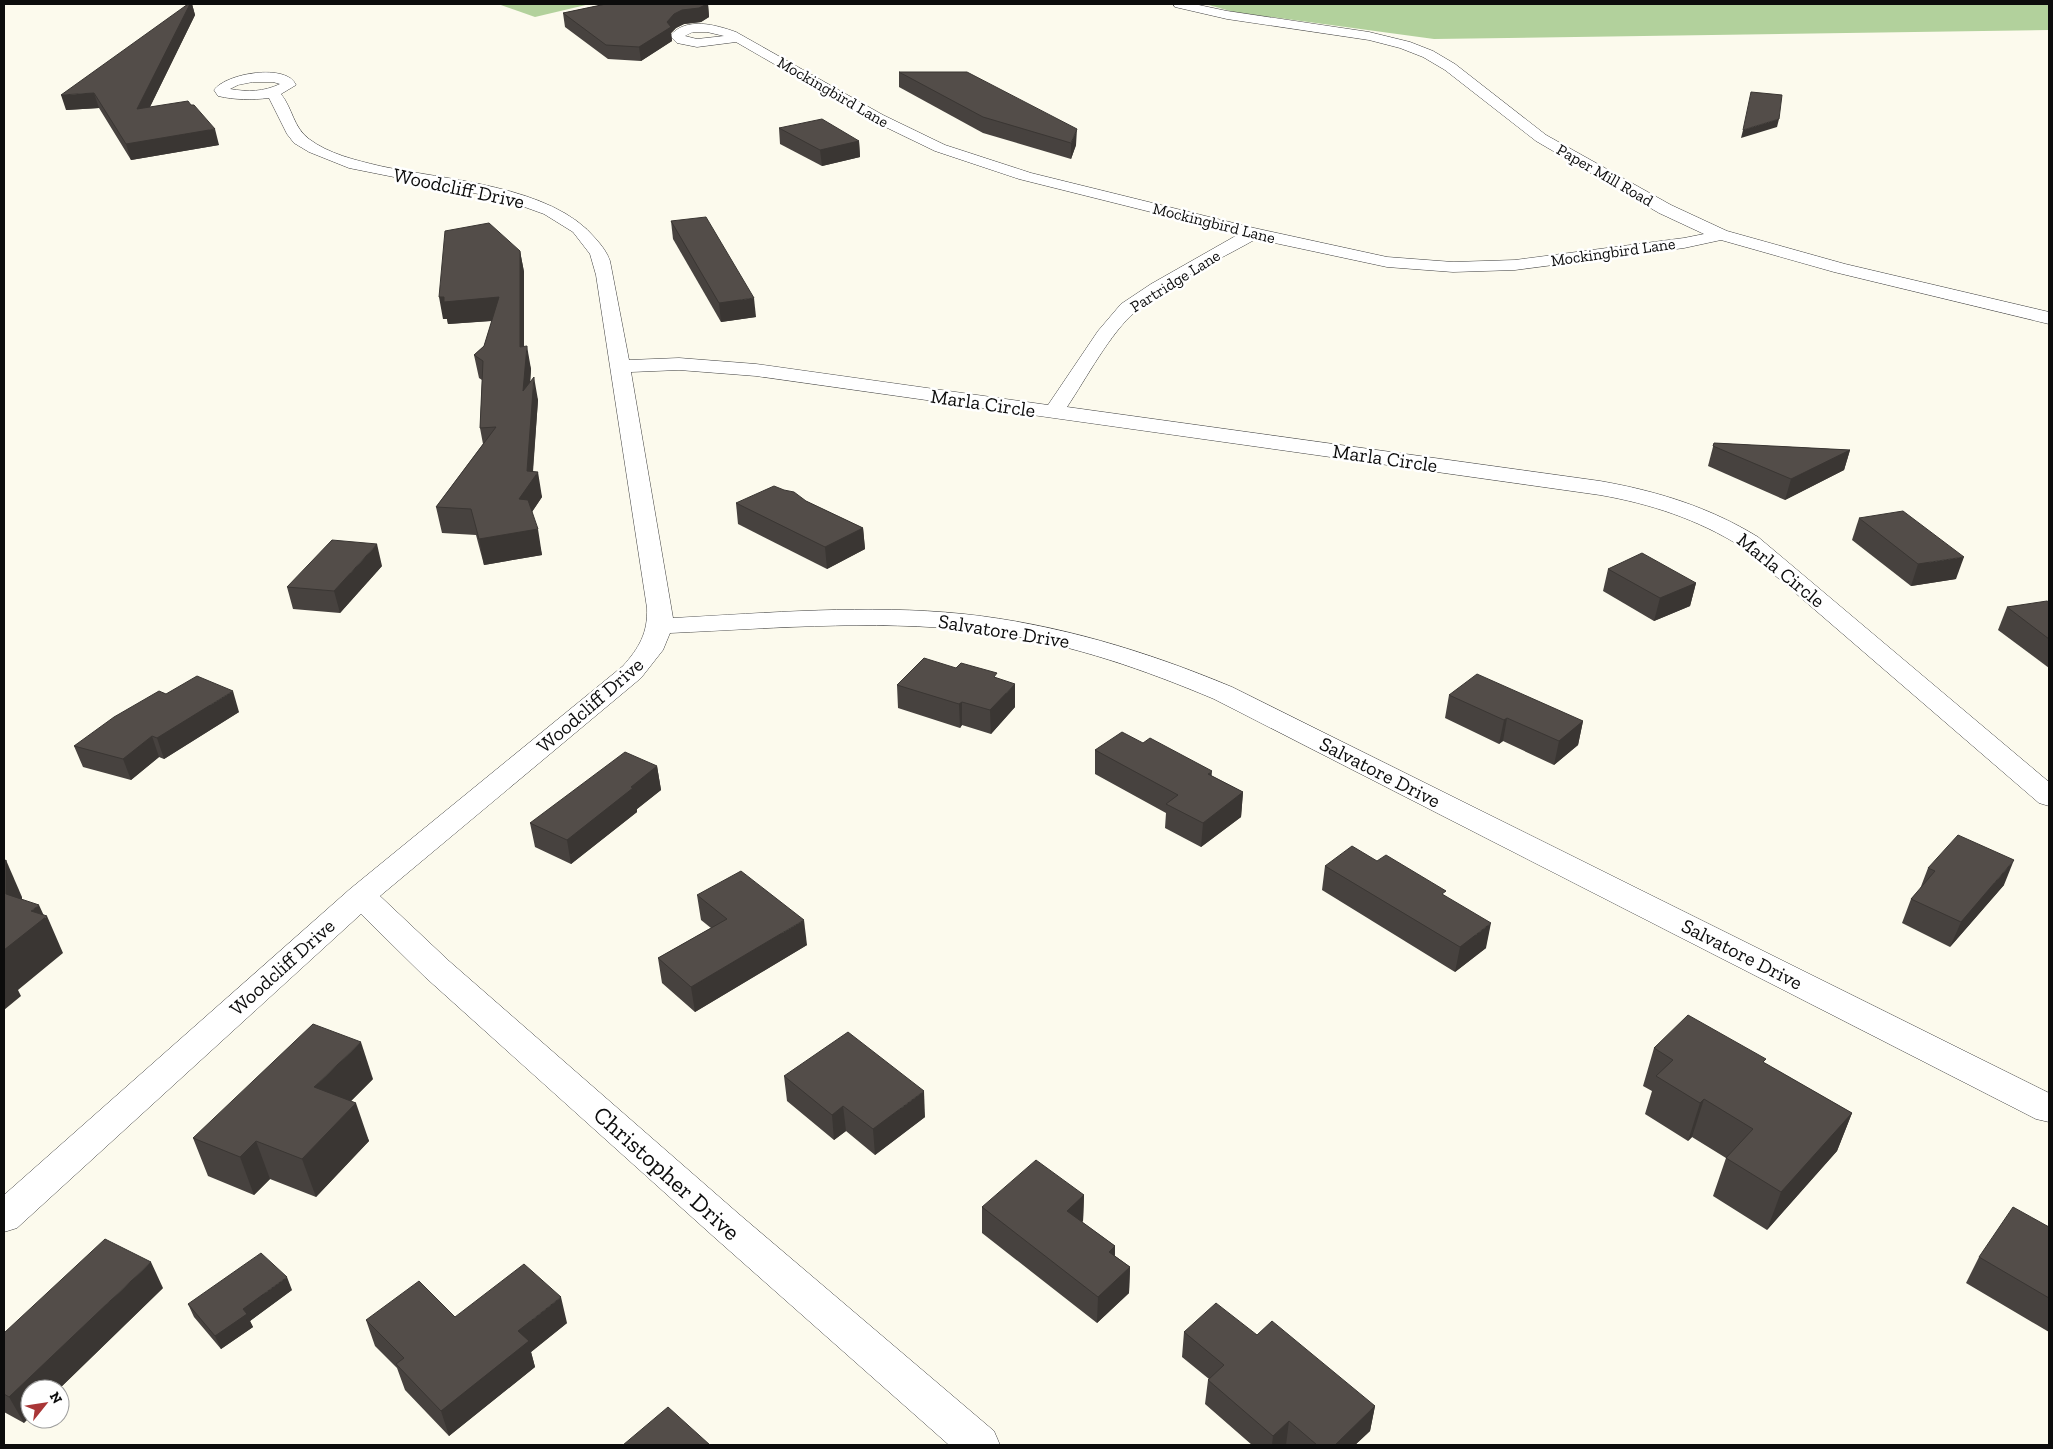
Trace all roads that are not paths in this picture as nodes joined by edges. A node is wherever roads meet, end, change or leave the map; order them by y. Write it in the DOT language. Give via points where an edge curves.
graph roads {
  1 [pos="1179,4"];
  2 [pos="738,38"];
  3 [pos="272,93"];
  4 [pos="1254,233"];
  5 [pos="1721,235"];
  6 [pos="2049,318"];
  7 [pos="620,366"];
  8 [pos="1053,412"];
  9 [pos="661,626"];
  10 [pos="2049,797"];
  11 [pos="361,896"];
  12 [pos="2049,1109"];
  13 [pos="4,1216"];
  14 [pos="979,1445"];
  1 -- 5 [label="street, Paper Mill Road" via="1227,15 1369,36 1428,54 1450,67 1541,138 1665,209"];
  2 -- 4 [label="street, Mockingbird Lane" via="894,127 953,153 1043,181"];
  3 -- 7 [label="street, Woodcliff Drive" via="280,100 289,128 304,143 327,155 380,171 515,198 549,211 574,226 598,252 602,263"];
  4 -- 5 [label="street, Mockingbird Lane" via="1368,259 1453,267 1532,263"];
  4 -- 8 [label="street, Partridge Lane" via="1128,308 1115,321"];
  5 -- 6 [label="street, Paper Mill Road" via="1840,268"];
  7 -- 8 [label="street, Marla Circle" via="725,366"];
  7 -- 9 [label="street, Woodcliff Drive"];
  8 -- 10 [label="street, Marla Circle" via="1600,488 1688,509 1731,529 1766,555"];
  9 -- 11 [label="street, Woodcliff Drive" via="652,649 632,672"];
  9 -- 12 [label="street, Salvatore Drive" via="877,617 924,619 971,622 1024,631 1129,655 1223,693"];
  11 -- 13 [label="street, Woodcliff Drive"];
  11 -- 14 [label="street, Christopher Drive" via="445,976"];
}
